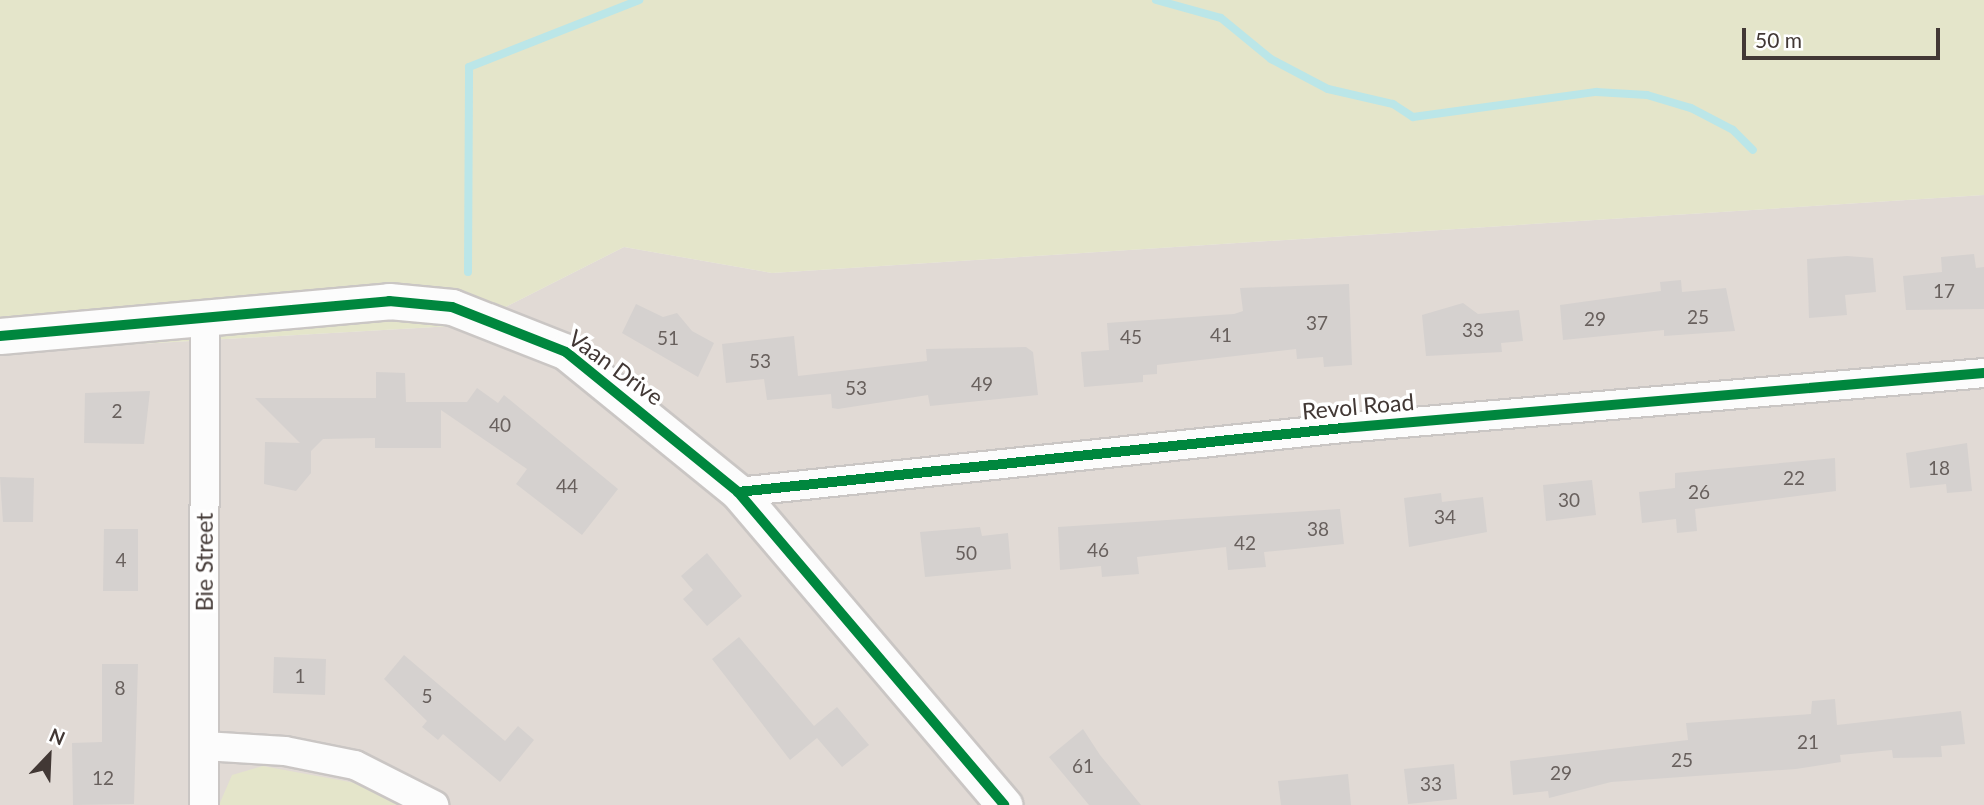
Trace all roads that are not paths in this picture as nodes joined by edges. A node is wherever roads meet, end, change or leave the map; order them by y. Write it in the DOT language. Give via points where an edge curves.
graph roads {
  1 [pos="205,320"];
  2 [pos="0,336"];
  3 [pos="1984,373"];
  4 [pos="738,492"];
  5 [pos="204,746"];
  6 [pos="204,805"];
  7 [pos="434,805"];
  8 [pos="1004,805"];
  1 -- 2 [label="street, Vaan Drive"];
  1 -- 4 [label="street, Vaan Drive" via="389,301 452,307 566,352"];
  1 -- 5 [label="street, Bie Street"];
  3 -- 4 [label="street, Revol Road" via="1343,428"];
  4 -- 8 [label="street, Vaan Drive"];
  5 -- 6 [label="street, Bie Street"];
  5 -- 7 [label="street" via="285,751 355,765"];
}
